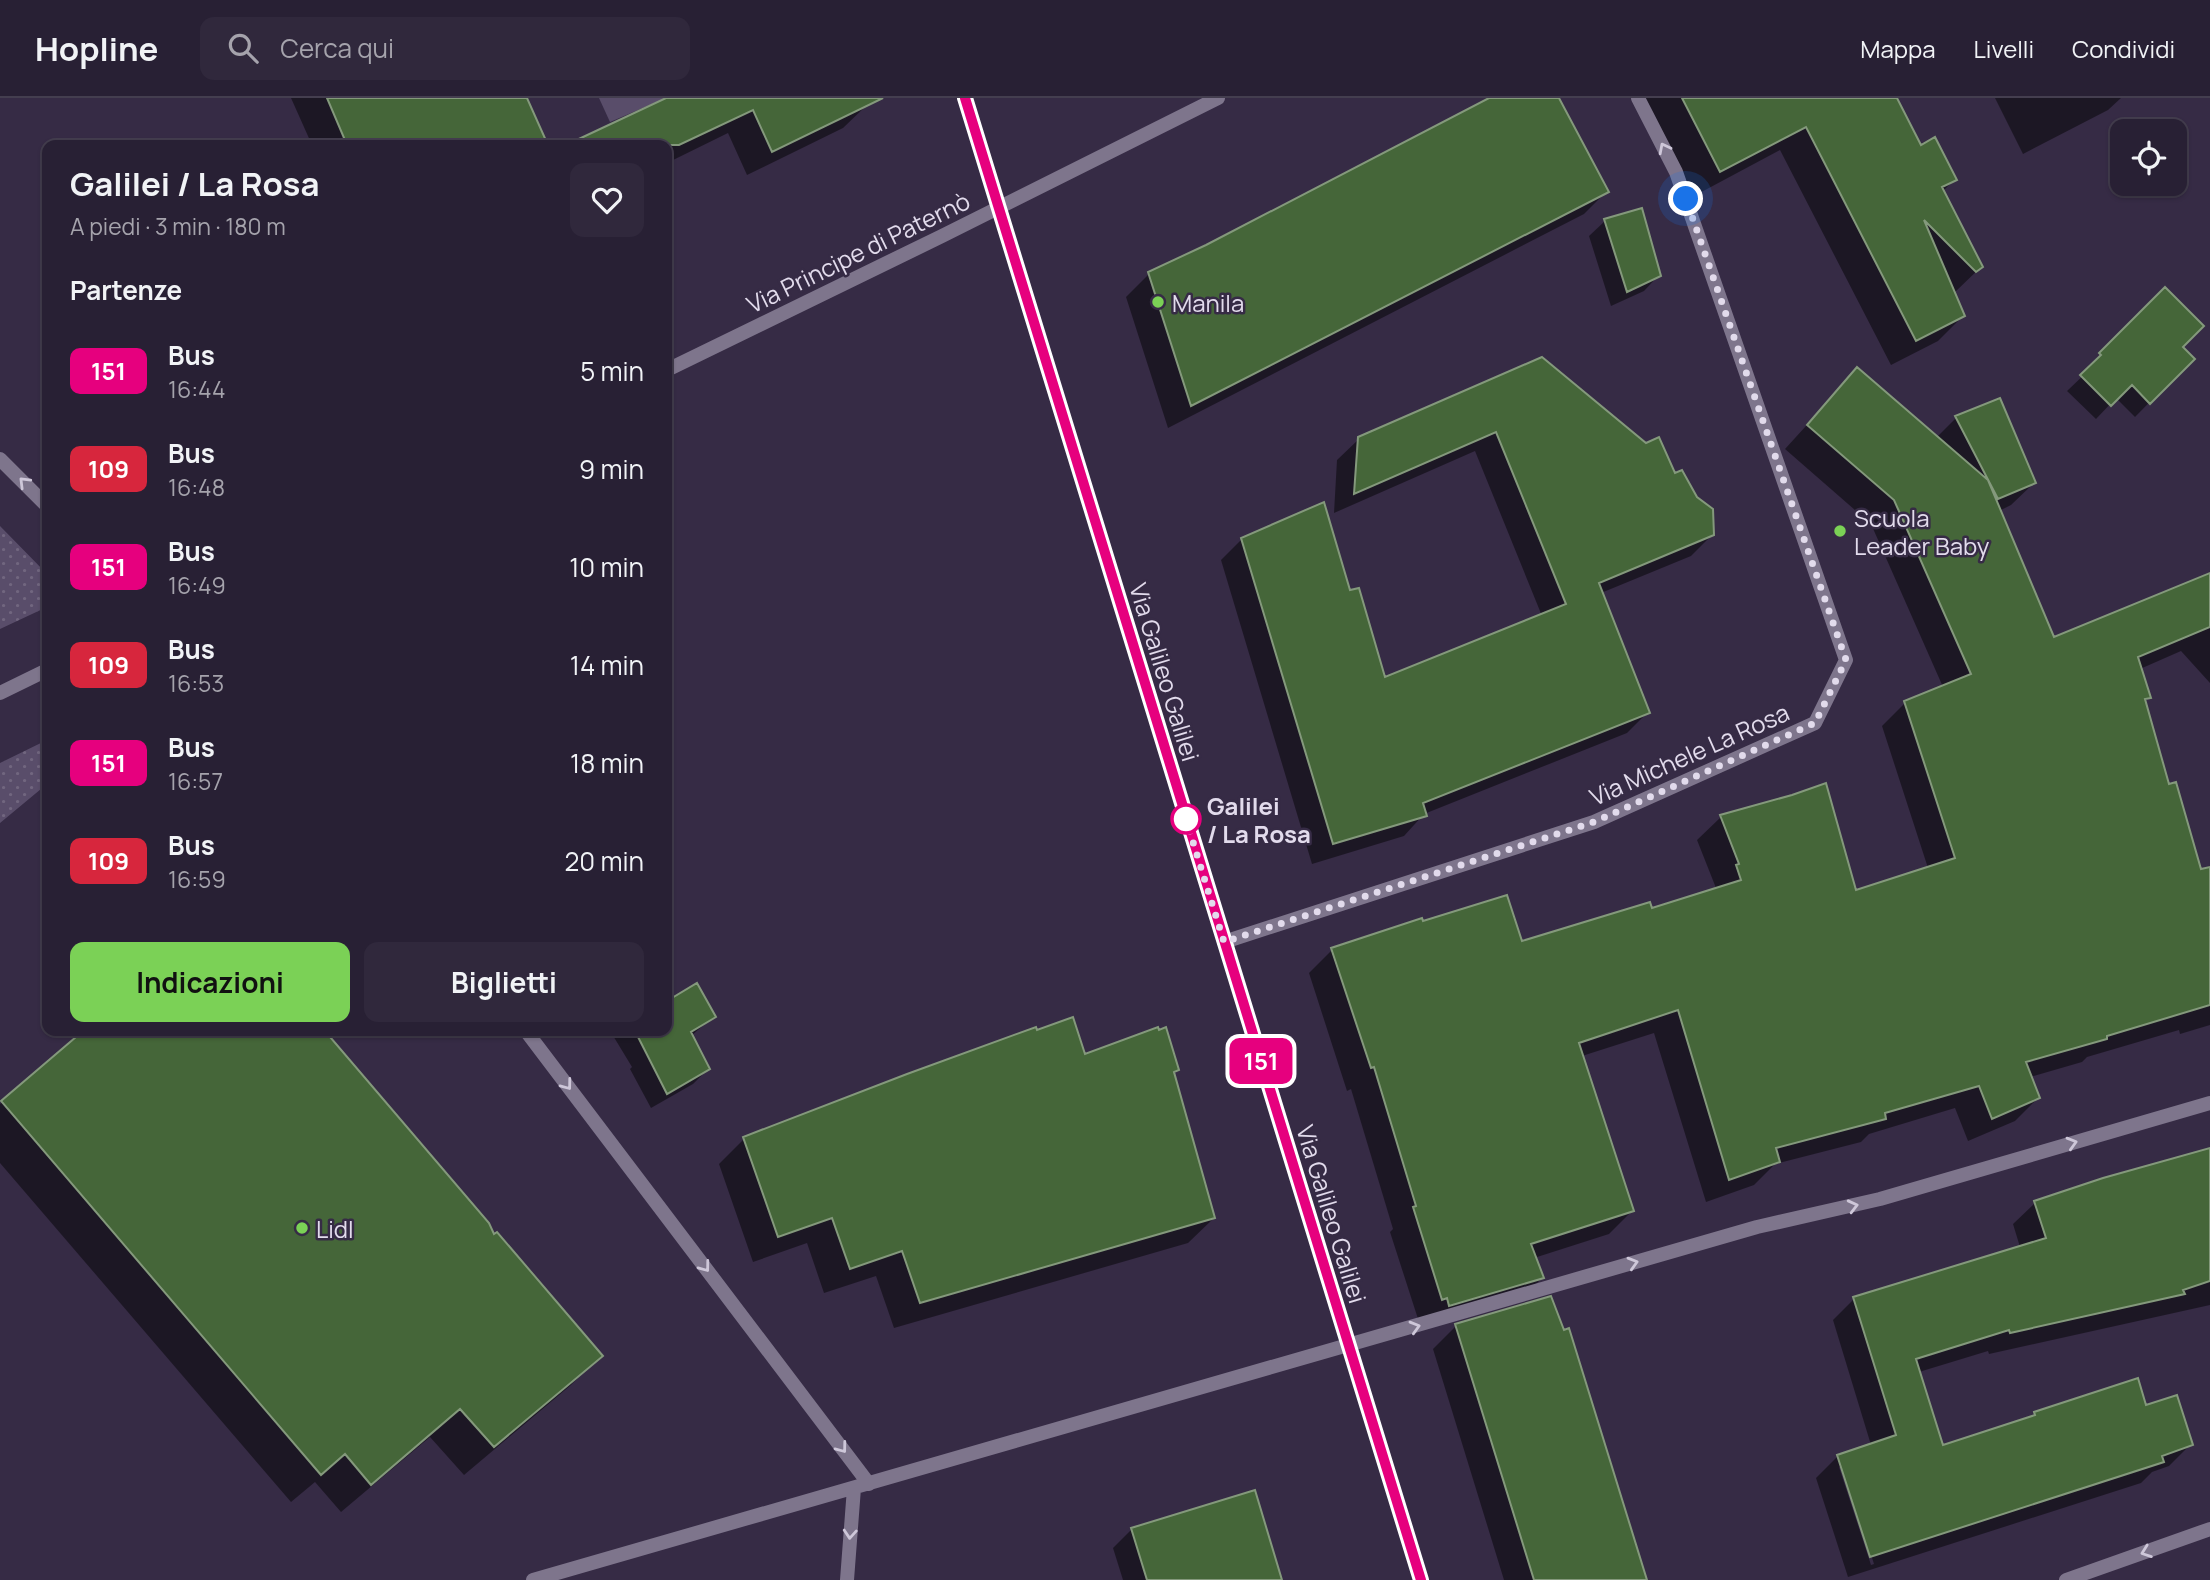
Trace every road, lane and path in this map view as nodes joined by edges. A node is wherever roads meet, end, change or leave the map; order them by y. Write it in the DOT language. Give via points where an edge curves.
graph roads {
  1 [pos="965,98"];
  2 [pos="1218,98"];
  3 [pos="1638,98"];
  4 [pos="998,208"];
  5 [pos="672,368"];
  6 [pos="0,458"];
  7 [pos="42,501"];
  8 [pos="42,672"];
  9 [pos="0,693"];
  10 [pos="1224,942"];
  11 [pos="530,1036"];
  12 [pos="2210,1103"];
  13 [pos="1349,1346"];
  14 [pos="869,1484"];
  15 [pos="854,1488"];
  16 [pos="2210,1529"];
  17 [pos="533,1580"];
  18 [pos="847,1580"];
  19 [pos="1421,1580"];
  20 [pos="2067,1580"];
  1 -- 4 [label="street, Via Galileo Galilei"];
  2 -- 4 [label="street, Via Principe di Paternò"];
  10 -- 3 [label="street, Via Michele La Rosa, one-way" via="1594,822 1815,723 1846,660 1676,172"];
  4 -- 5 [label="street, Via Principe di Paternò"];
  4 -- 10 [label="street, Via Galileo Galilei"];
  7 -- 6 [label="street, one-way"];
  8 -- 9 [label="street"];
  10 -- 13 [label="street, Via Galileo Galilei"];
  11 -- 14 [label="street, one-way"];
  13 -- 12 [label="street, one-way" via="1757,1227 1880,1199"];
  13 -- 14 [label="street"];
  13 -- 19 [label="street, Via Galileo Galilei"];
  14 -- 15 [label="street"];
  15 -- 17 [label="street"];
  15 -- 18 [label="street, one-way"];
  16 -- 20 [label="street, one-way"];
}
